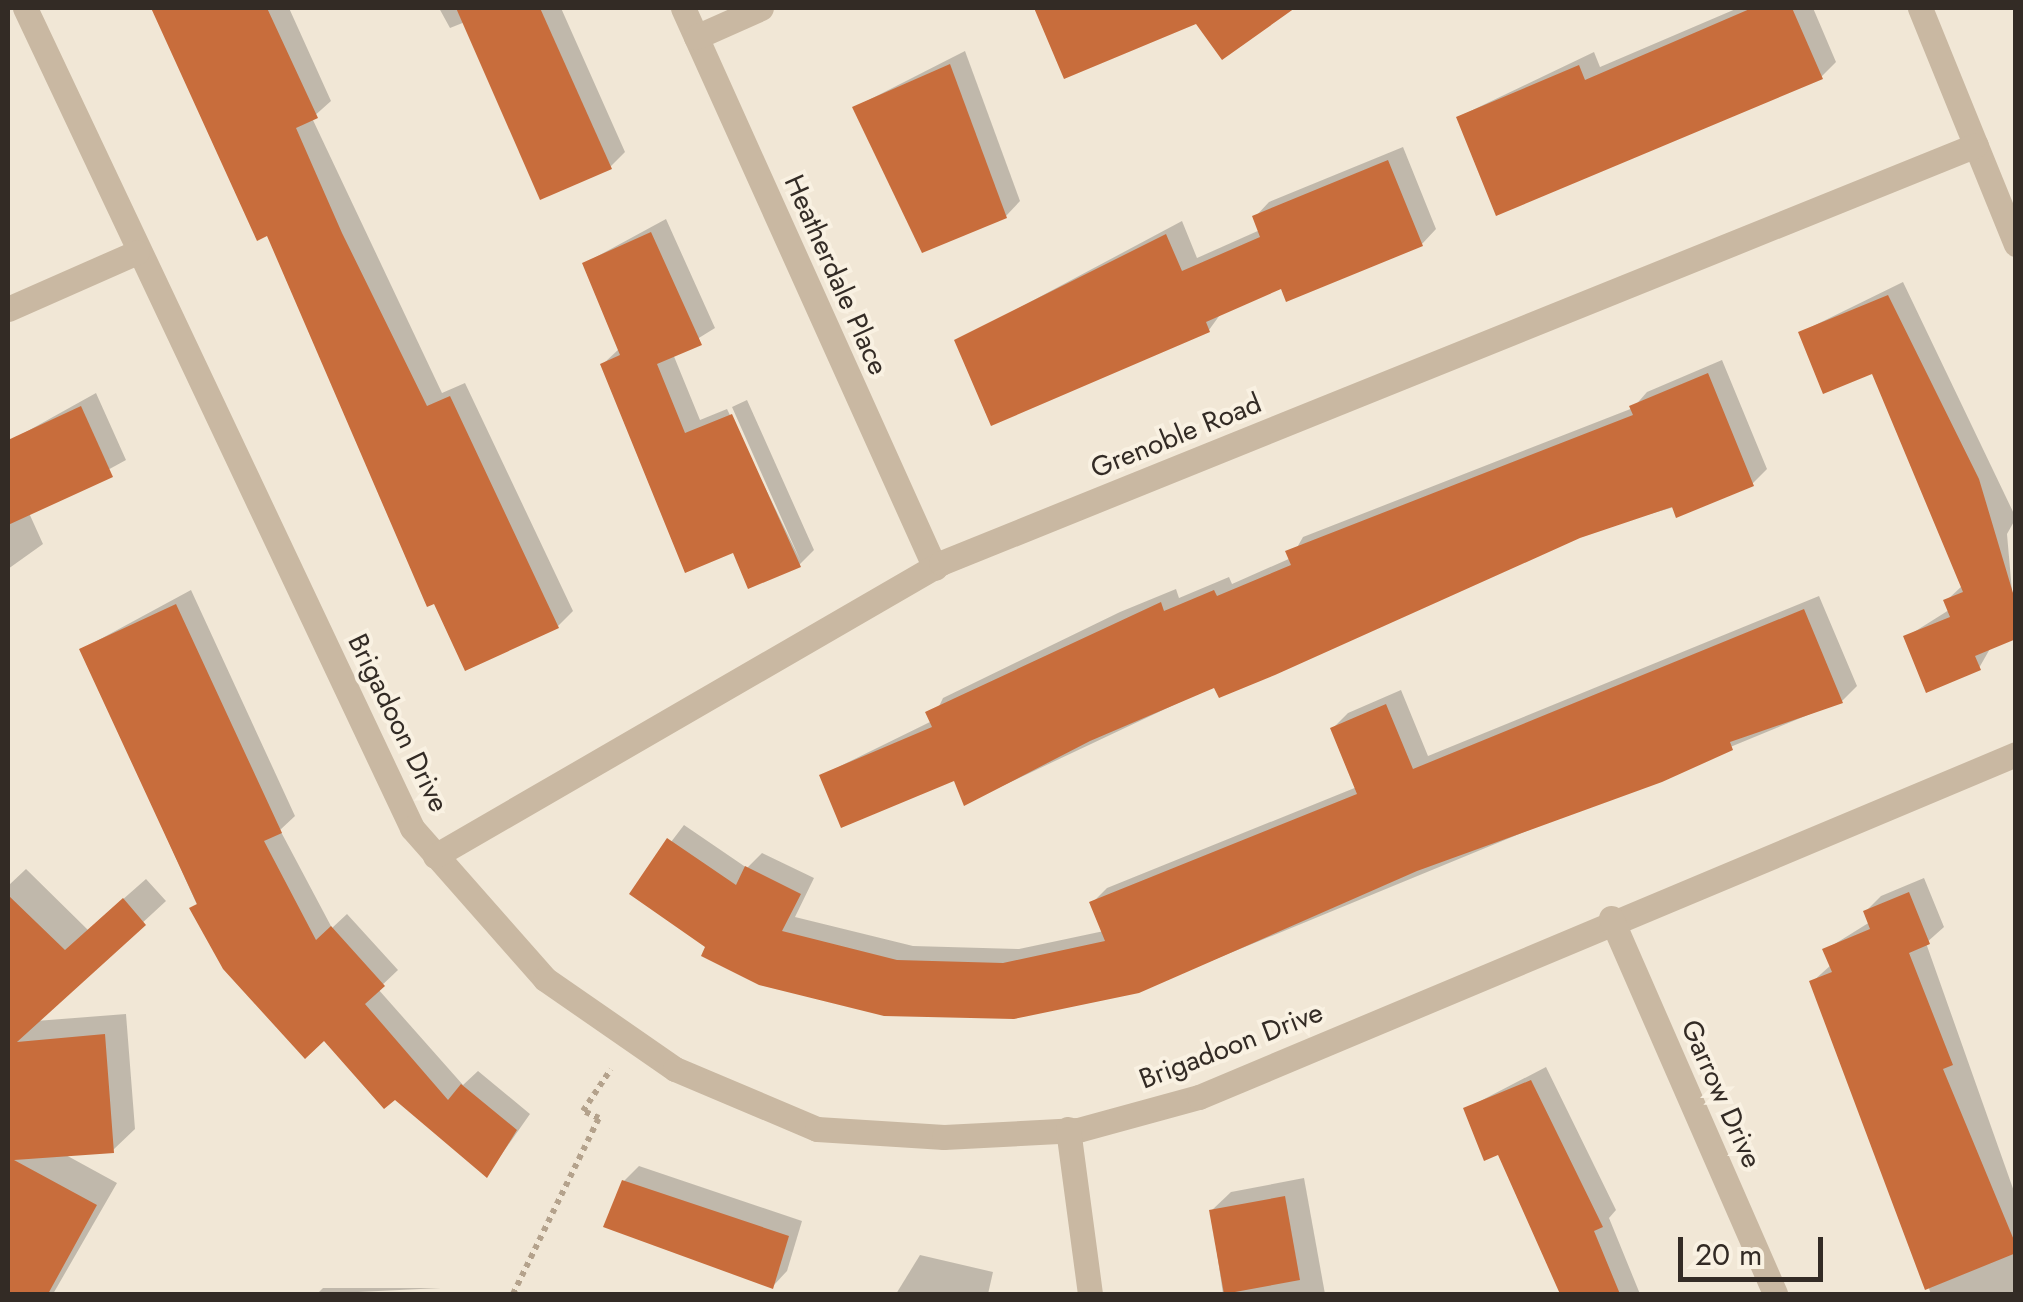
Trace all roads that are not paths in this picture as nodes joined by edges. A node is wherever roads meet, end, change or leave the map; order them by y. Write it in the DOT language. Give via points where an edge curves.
graph roads {
  1 [pos="25,8"];
  2 [pos="683,8"];
  3 [pos="762,8"];
  4 [pos="1920,8"];
  5 [pos="696,37"];
  6 [pos="1976,146"];
  7 [pos="2016,244"];
  8 [pos="137,252"];
  9 [pos="8,309"];
  10 [pos="935,568"];
  11 [pos="2016,754"];
  12 [pos="435,856"];
  13 [pos="1611,918"];
  14 [pos="1068,1130"];
  15 [pos="1090,1294"];
  16 [pos="1775,1294"];
  1 -- 8 [label="street, Brigadoon Drive"];
  2 -- 5 [label="street, Heatherdale Place"];
  3 -- 5 [label="street"];
  4 -- 6 [label="street"];
  5 -- 10 [label="street, Heatherdale Place"];
  6 -- 7 [label="street"];
  6 -- 10 [label="street, Grenoble Road"];
  8 -- 9 [label="street"];
  8 -- 12 [label="street, Brigadoon Drive" via="412,828"];
  10 -- 12 [label="street, Grenoble Road"];
  11 -- 13 [label="street, Brigadoon Drive"];
  12 -- 14 [label="street, Brigadoon Drive" via="508,945 674,1069 817,1129 944,1137"];
  13 -- 14 [label="street, Brigadoon Drive" via="1242,1080"];
  13 -- 16 [label="street, Garrow Drive"];
  14 -- 15 [label="street"];
}
